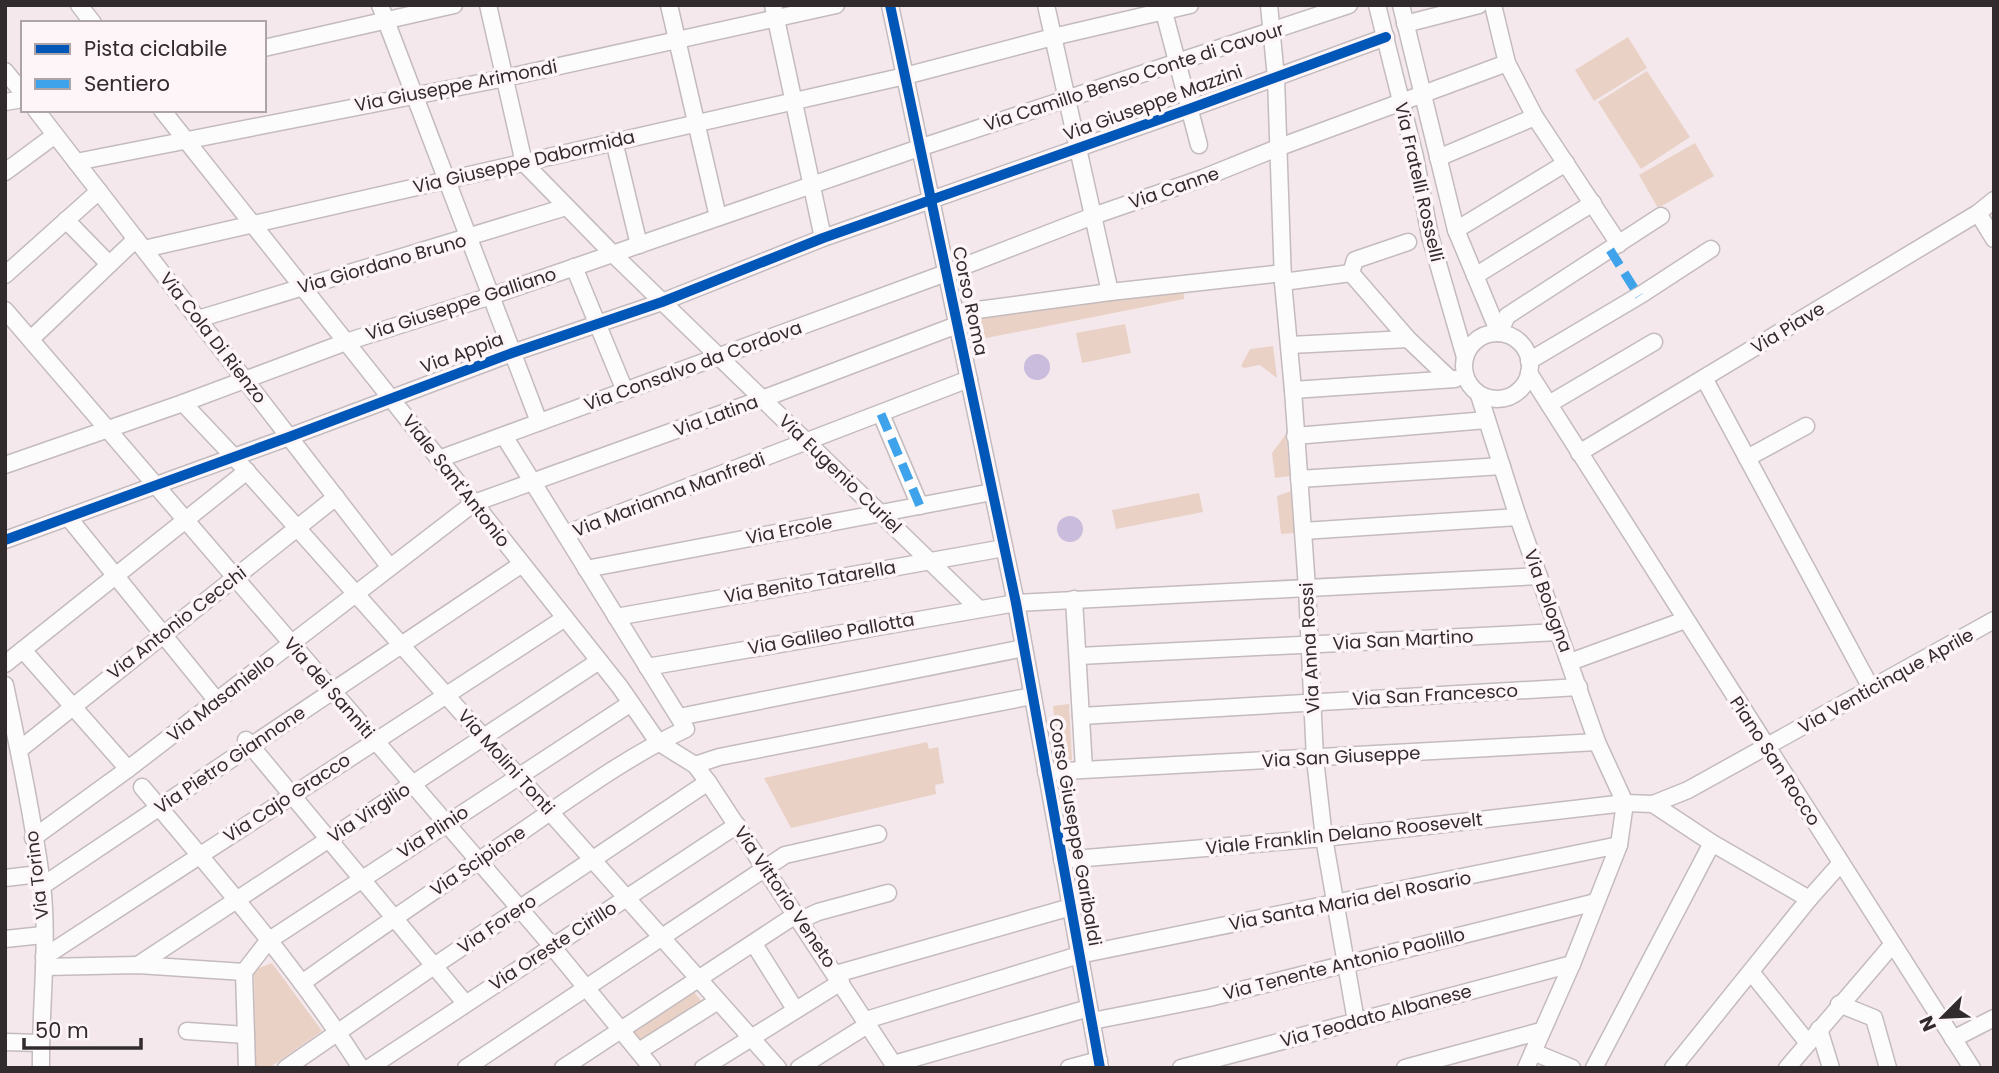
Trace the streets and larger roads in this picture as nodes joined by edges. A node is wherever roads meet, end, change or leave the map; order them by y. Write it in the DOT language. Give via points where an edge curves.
graph roads {
  1 [pos="79,5"];
  2 [pos="380,5"];
  3 [pos="454,5"];
  4 [pos="488,5"];
  5 [pos="669,5"];
  6 [pos="836,5"];
  7 [pos="890,5"];
  8 [pos="1046,5"];
  9 [pos="1189,5"];
  10 [pos="1269,5"];
  11 [pos="1349,5"];
  12 [pos="1377,5"];
  13 [pos="1401,5"];
  14 [pos="1479,5"];
  15 [pos="1493,5"];
  16 [pos="775,11"];
  17 [pos="1164,12"];
  18 [pos="91,21"];
  19 [pos="386,21"];
  20 [pos="1405,24"];
  21 [pos="1272,31"];
  22 [pos="1053,37"];
  23 [pos="1385,37"];
  24 [pos="677,39"];
  25 [pos="266,48"];
  26 [pos="1178,62"];
  27 [pos="1507,63"];
  28 [pos="5,71"];
  29 [pos="905,76"];
  30 [pos="505,78"];
  31 [pos="1276,78"];
  32 [pos="21,91"];
  33 [pos="1422,94"];
  34 [pos="414,95"];
  35 [pos="1067,99"];
  36 [pos="794,100"];
  37 [pos="1401,102"];
  38 [pos="1189,109"];
  39 [pos="38,112"];
  40 [pos="164,112"];
  41 [pos="1535,117"];
  42 [pos="695,122"];
  43 [pos="55,135"];
  44 [pos="186,140"];
  45 [pos="614,141"];
  46 [pos="1199,145"];
  47 [pos="919,148"];
  48 [pos="1278,148"];
  49 [pos="1078,149"];
  50 [pos="1438,158"];
  51 [pos="76,162"];
  52 [pos="524,163"];
  53 [pos="1566,163"];
  54 [pos="5,172"];
  55 [pos="446,180"];
  56 [pos="813,184"];
  57 [pos="99,191"];
  58 [pos="1994,200"];
  59 [pos="931,201"];
  60 [pos="1593,203"];
  61 [pos="566,208"];
  62 [pos="1978,213"];
  63 [pos="1093,216"];
  64 [pos="1661,216"];
  65 [pos="718,217"];
  66 [pos="66,220"];
  67 [pos="252,223"];
  68 [pos="1456,230"];
  69 [pos="823,238"];
  70 [pos="469,239"];
  71 [pos="1994,239"];
  72 [pos="1408,242"];
  73 [pos="140,244"];
  74 [pos="1619,244"];
  75 [pos="639,245"];
  76 [pos="1711,249"];
  77 [pos="612,253"];
  78 [pos="109,264"];
  79 [pos="574,267"];
  80 [pos="946,273"];
  81 [pos="1351,273"];
  82 [pos="5,275"];
  83 [pos="1475,276"];
  84 [pos="1283,277"];
  85 [pos="302,287"];
  86 [pos="1110,292"];
  87 [pos="491,296"];
  88 [pos="662,302"];
  89 [pos="5,310"];
  90 [pos="198,319"];
  91 [pos="956,319"];
  92 [pos="598,325"];
  93 [pos="1499,333"];
  94 [pos="31,339"];
  95 [pos="1408,339"];
  96 [pos="346,342"];
  97 [pos="1654,342"];
  98 [pos="1290,345"];
  99 [pos="512,353"];
  100 [pos="719,357"];
  101 [pos="1465,357"];
  102 [pos="1529,367"];
  103 [pos="1704,378"];
  104 [pos="968,379"];
  105 [pos="1458,379"];
  106 [pos="245,380"];
  107 [pos="1293,390"];
  108 [pos="625,391"];
  109 [pos="1479,395"];
  110 [pos="391,398"];
  111 [pos="762,399"];
  112 [pos="183,403"];
  113 [pos="1549,404"];
  114 [pos="881,414"];
  115 [pos="1487,420"];
  116 [pos="539,422"];
  117 [pos="1806,426"];
  118 [pos="108,429"];
  119 [pos="504,436"];
  120 [pos="1295,436"];
  121 [pos="289,437"];
  122 [pos="807,442"];
  123 [pos="1579,453"];
  124 [pos="234,457"];
  125 [pos="1747,458"];
  126 [pos="439,459"];
  127 [pos="5,465"];
  128 [pos="1502,466"];
  129 [pos="247,471"];
  130 [pos="1299,479"];
  131 [pos="533,483"];
  132 [pos="156,485"];
  133 [pos="992,492"];
  134 [pos="336,497"];
  135 [pos="474,503"];
  136 [pos="920,506"];
  137 [pos="879,512"];
  138 [pos="68,517"];
  139 [pos="1518,517"];
  140 [pos="185,521"];
  141 [pos="298,528"];
  142 [pos="1303,531"];
  143 [pos="565,534"];
  144 [pos="5,540"];
  145 [pos="1004,548"];
  146 [pos="929,561"];
  147 [pos="522,564"];
  148 [pos="389,566"];
  149 [pos="586,569"];
  150 [pos="117,576"];
  151 [pos="1539,576"];
  152 [pos="234,578"];
  153 [pos="1307,588"];
  154 [pos="355,593"];
  155 [pos="1074,599"];
  156 [pos="1016,603"];
  157 [pos="978,608"];
  158 [pos="617,617"];
  159 [pos="565,618"];
  160 [pos="1685,620"];
  161 [pos="1994,620"];
  162 [pos="1559,632"];
  163 [pos="163,636"];
  164 [pos="290,644"];
  165 [pos="402,645"];
  166 [pos="1309,645"];
  167 [pos="1024,648"];
  168 [pos="23,650"];
  169 [pos="1079,656"];
  170 [pos="599,661"];
  171 [pos="1570,662"];
  172 [pos="5,664"];
  173 [pos="648,667"];
  174 [pos="5,685"];
  175 [pos="620,687"];
  176 [pos="1579,687"];
  177 [pos="1871,688"];
  178 [pos="332,692"];
  179 [pos="446,695"];
  180 [pos="1032,696"];
  181 [pos="217,701"];
  182 [pos="1313,701"];
  183 [pos="631,703"];
  184 [pos="72,706"];
  185 [pos="1082,716"];
  186 [pos="679,717"];
  187 [pos="484,737"];
  188 [pos="375,741"];
  189 [pos="249,742"];
  190 [pos="658,742"];
  191 [pos="1597,742"];
  192 [pos="1767,748"];
  193 [pos="19,750"];
  194 [pos="1315,759"];
  195 [pos="695,765"];
  196 [pos="128,769"];
  197 [pos="1084,769"];
  198 [pos="1046,772"];
  199 [pos="519,777"];
  200 [pos="708,782"];
  201 [pos="414,785"];
  202 [pos="142,787"];
  203 [pos="293,795"];
  204 [pos="1625,803"];
  205 [pos="1653,804"];
  206 [pos="159,807"];
  207 [pos="551,812"];
  208 [pos="446,823"];
  209 [pos="737,825"];
  210 [pos="878,834"];
  211 [pos="33,838"];
  212 [pos="330,838"];
  213 [pos="1324,838"];
  214 [pos="1712,842"];
  215 [pos="1619,845"];
  216 [pos="198,855"];
  217 [pos="593,859"];
  218 [pos="1062,860"];
  219 [pos="479,861"];
  220 [pos="1841,863"];
  221 [pos="765,867"];
  222 [pos="5,878"];
  223 [pos="40,880"];
  224 [pos="363,880"];
  225 [pos="888,893"];
  226 [pos="627,898"];
  227 [pos="1809,899"];
  228 [pos="236,901"];
  229 [pos="1596,902"];
  230 [pos="1337,905"];
  231 [pos="1071,907"];
  232 [pos="520,908"];
  233 [pos="394,917"];
  234 [pos="799,917"];
  235 [pos="43,935"];
  236 [pos="5,939"];
  237 [pos="663,939"];
  238 [pos="268,941"];
  239 [pos="754,944"];
  240 [pos="1893,944"];
  241 [pos="551,945"];
  242 [pos="1079,955"];
  243 [pos="44,962"];
  244 [pos="1348,964"];
  245 [pos="1572,964"];
  246 [pos="138,965"];
  247 [pos="434,966"];
  248 [pos="1751,971"];
  249 [pos="244,972"];
  250 [pos="698,978"];
  251 [pos="839,978"];
  252 [pos="302,983"];
  253 [pos="586,988"];
  254 [pos="718,1001"];
  255 [pos="466,1003"];
  256 [pos="1839,1004"];
  257 [pos="795,1009"];
  258 [pos="1090,1015"];
  259 [pos="1994,1018"];
  260 [pos="1356,1021"];
  261 [pos="867,1022"];
  262 [pos="1819,1028"];
  263 [pos="621,1029"];
  264 [pos="187,1031"];
  265 [pos="1541,1031"];
  266 [pos="338,1032"];
  267 [pos="246,1035"];
  268 [pos="751,1038"];
  269 [pos="1953,1039"];
  270 [pos="5,1042"];
  271 [pos="1808,1042"];
  272 [pos="41,1043"];
  273 [pos="639,1051"];
  274 [pos="1533,1052"];
  275 [pos="1099,1064"];
  276 [pos="570,1066"];
  277 [pos="895,1066"];
  278 [pos="41,1068"];
  279 [pos="247,1068"];
  280 [pos="286,1068"];
  281 [pos="361,1068"];
  282 [pos="369,1068"];
  283 [pos="466,1068"];
  284 [pos="652,1068"];
  285 [pos="703,1068"];
  286 [pos="778,1068"];
  287 [pos="799,1068"];
  288 [pos="1069,1068"];
  289 [pos="1181,1068"];
  290 [pos="1405,1068"];
  291 [pos="1527,1068"];
  292 [pos="1572,1068"];
  293 [pos="1594,1068"];
  294 [pos="1673,1068"];
  295 [pos="1787,1068"];
  296 [pos="1831,1068"];
  297 [pos="1888,1068"];
  298 [pos="1972,1068"];
  1 -- 18 [label="street"];
  2 -- 19 [label="street"];
  3 -- 19 [label="street"];
  4 -- 30 [label="street"];
  5 -- 24 [label="street"];
  6 -- 16 [label="street, Via Giuseppe Arimondi"];
  7 -- 29 [label="street, Corso Roma"];
  8 -- 22 [label="street"];
  9 -- 17 [label="street, Via Giuseppe Dabormida"];
  10 -- 21 [label="street, Via Anna Rossi"];
  11 -- 21 [label="street, Via Camillo Benso Conte di Cavour"];
  12 -- 23 [label="street, Via Fratelli Rosselli"];
  13 -- 20 [label="street, Via Fratelli Rosselli"];
  14 -- 20 [label="street"];
  15 -- 27 [label="street"];
  16 -- 24 [label="street, Via Giuseppe Arimondi"];
  16 -- 36 [label="street"];
  17 -- 22 [label="street, Via Giuseppe Dabormida"];
  17 -- 26 [label="street"];
  19 -- 25 [label="street"];
  19 -- 34 [label="street"];
  20 -- 33 [label="street, Via Fratelli Rosselli"];
  21 -- 26 [label="street, Via Camillo Benso Conte di Cavour"];
  21 -- 31 [label="street, Via Anna Rossi"];
  22 -- 29 [label="street, Via Giuseppe Dabormida"];
  22 -- 35 [label="street"];
  23 -- 31 [label="street, Via Giuseppe Mazzini"];
  23 -- 37 [label="street, Via Fratelli Rosselli"];
  24 -- 30 [label="street, Via Giuseppe Arimondi"];
  24 -- 42 [label="street"];
  26 -- 35 [label="street, Via Camillo Benso Conte di Cavour"];
  26 -- 38 [label="street"];
  27 -- 33 [label="street, Via Canne"];
  27 -- 41 [label="street"];
  28 -- 32 [label="street"];
  29 -- 36 [label="street, Via Giuseppe Dabormida"];
  29 -- 47 [label="street, Corso Roma"];
  30 -- 34 [label="street, Via Giuseppe Arimondi"];
  30 -- 52 [label="street"];
  31 -- 38 [label="street, Via Giuseppe Mazzini"];
  31 -- 48 [label="street, Via Anna Rossi"];
  33 -- 37 [label="street, Via Canne"];
  33 -- 50 [label="street, Via Fratelli Rosselli"];
  34 -- 44 [label="street, Via Giuseppe Arimondi"];
  34 -- 55 [label="street"];
  35 -- 47 [label="street, Via Camillo Benso Conte di Cavour"];
  35 -- 49 [label="street"];
  36 -- 42 [label="street, Via Giuseppe Dabormida"];
  36 -- 56 [label="street"];
  37 -- 48 [label="street, Via Canne"];
  37 -- 101 [label="street, Via Fratelli Rosselli" via="1430,236"];
  38 -- 46 [label="street"];
  38 -- 49 [label="street, Via Giuseppe Mazzini"];
  39 -- 43 [label="street, Via Cola Di Rienzo"];
  40 -- 44 [label="street, Viale Sant'Antonio"];
  41 -- 50 [label="street"];
  41 -- 53 [label="street"];
  42 -- 45 [label="street, Via Giuseppe Dabormida"];
  42 -- 65 [label="street"];
  43 -- 51 [label="street, Via Cola Di Rienzo"];
  43 -- 54 [label="street"];
  44 -- 51 [label="street, Via Giuseppe Arimondi"];
  44 -- 67 [label="street, Viale Sant'Antonio"];
  45 -- 52 [label="street, Via Giuseppe Dabormida"];
  45 -- 75 [label="street"];
  47 -- 56 [label="street, Via Giuseppe Galliano"];
  47 -- 59 [label="street, Corso Roma"];
  48 -- 63 [label="street, Via Canne"];
  48 -- 84 [label="street, Via Anna Rossi"];
  49 -- 59 [label="street, Via Giuseppe Mazzini"];
  49 -- 63 [label="street"];
  50 -- 68 [label="street, Via Fratelli Rosselli"];
  51 -- 57 [label="street, Via Cola Di Rienzo"];
  52 -- 55 [label="street, Via Giuseppe Dabormida"];
  52 -- 61 [label="street, Via Eugenio Curiel"];
  53 -- 60 [label="street"];
  53 -- 68 [label="street"];
  55 -- 67 [label="street, Via Giuseppe Dabormida"];
  55 -- 70 [label="street"];
  56 -- 65 [label="street, Via Giuseppe Galliano"];
  56 -- 69 [label="street"];
  57 -- 66 [label="street"];
  57 -- 73 [label="street, Via Cola Di Rienzo"];
  58 -- 62 [label="street, Via Piave"];
  59 -- 69 [label="street, Via Appia"];
  59 -- 80 [label="street, Corso Roma"];
  60 -- 74 [label="street"];
  60 -- 83 [label="street"];
  61 -- 70 [label="street, Via Giordano Bruno"];
  61 -- 77 [label="street, Via Eugenio Curiel"];
  62 -- 71 [label="street"];
  62 -- 103 [label="street, Via Piave"];
  63 -- 80 [label="street, Via Canne"];
  63 -- 86 [label="street"];
  64 -- 74 [label="street"];
  65 -- 75 [label="street, Via Giuseppe Galliano"];
  66 -- 78 [label="street"];
  66 -- 82 [label="street"];
  67 -- 73 [label="street, Via Giuseppe Dabormida"];
  67 -- 85 [label="street, Viale Sant'Antonio"];
  68 -- 83 [label="street, Via Fratelli Rosselli"];
  69 -- 88 [label="street, Via Appia"];
  70 -- 85 [label="street, Via Giordano Bruno"];
  70 -- 87 [label="street"];
  72 -- 81 [label="street" via="1354,260"];
  73 -- 78 [label="street"];
  73 -- 90 [label="street, Via Cola Di Rienzo"];
  74 -- 93 [label="street" via="1507,316"];
  75 -- 77 [label="street, Via Giuseppe Galliano"];
  76 -- 102 [label="street"];
  77 -- 79 [label="street, Via Giuseppe Galliano"];
  77 -- 88 [label="street, Via Eugenio Curiel"];
  78 -- 94 [label="street"];
  79 -- 87 [label="street, Via Giuseppe Galliano"];
  79 -- 92 [label="street"];
  80 -- 91 [label="street, Corso Roma"];
  80 -- 100 [label="street, Via Consalvo da Cordova"];
  81 -- 84 [label="street, Via Latina"];
  81 -- 95 [label="street"];
  83 -- 93 [label="street, Via Fratelli Rosselli"];
  84 -- 86 [label="street, Via Latina"];
  84 -- 98 [label="street, Via Anna Rossi"];
  85 -- 90 [label="street, Via Giordano Bruno"];
  85 -- 96 [label="street, Viale Sant'Antonio"];
  86 -- 91 [label="street, Via Latina"];
  87 -- 96 [label="street, Via Giuseppe Galliano"];
  87 -- 99 [label="street"];
  88 -- 92 [label="street, Via Appia"];
  88 -- 100 [label="street, Via Eugenio Curiel"];
  89 -- 94 [label="street, Via dei Sanniti"];
  90 -- 106 [label="street, Via Cola Di Rienzo"];
  91 -- 104 [label="street, Corso Roma"];
  91 -- 111 [label="street, Via Latina"];
  92 -- 99 [label="street, Via Appia"];
  92 -- 108 [label="street"];
  93 -- 101 [label="street" via="1478,339"];
  93 -- 102 [label="street" via="1519,342"];
  94 -- 118 [label="street, Via dei Sanniti"];
  95 -- 98 [label="street"];
  95 -- 105 [label="street"];
  96 -- 106 [label="street, Via Giuseppe Galliano"];
  96 -- 110 [label="street, Viale Sant'Antonio"];
  97 -- 113 [label="street"];
  98 -- 107 [label="street, Via Anna Rossi"];
  99 -- 110 [label="street, Via Appia"];
  99 -- 116 [label="street"];
  100 -- 108 [label="street, Via Consalvo da Cordova"];
  100 -- 111 [label="street, Via Eugenio Curiel"];
  101 -- 105 [label="street"];
  102 -- 109 [label="street" via="1526,383 1510,397"];
  102 -- 113 [label="street, Piano San Rocco"];
  103 -- 123 [label="street, Via Piave"];
  103 -- 125 [label="street"];
  104 -- 114 [label="street, Via Marianna Manfredi"];
  104 -- 133 [label="street, Corso Roma"];
  105 -- 107 [label="street"];
  105 -- 109 [label="street"];
  106 -- 112 [label="street, Via Giuseppe Galliano"];
  106 -- 121 [label="street, Via Cola Di Rienzo"];
  107 -- 120 [label="street, Via Anna Rossi"];
  108 -- 116 [label="street, Via Consalvo da Cordova"];
  109 -- 115 [label="street, Via Bologna"];
  110 -- 121 [label="street, Via Appia"];
  110 -- 126 [label="street, Viale Sant'Antonio"];
  111 -- 122 [label="street, Via Eugenio Curiel"];
  111 -- 131 [label="street, Via Latina"];
  112 -- 118 [label="street, Via Giuseppe Galliano"];
  112 -- 124 [label="street, Via Molini Tonti"];
  113 -- 123 [label="street, Piano San Rocco"];
  114 -- 122 [label="street, Via Marianna Manfredi"];
  114 -- 136 [label="street"];
  115 -- 120 [label="street"];
  115 -- 128 [label="street, Via Bologna"];
  116 -- 119 [label="street, Via Consalvo da Cordova"];
  117 -- 125 [label="street"];
  118 -- 127 [label="street, Via Giuseppe Galliano"];
  118 -- 132 [label="street, Via dei Sanniti"];
  119 -- 126 [label="street, Via Consalvo da Cordova"];
  119 -- 131 [label="street"];
  120 -- 130 [label="street, Via Anna Rossi"];
  121 -- 124 [label="street, Via Appia"];
  121 -- 134 [label="street, Via Cola Di Rienzo"];
  122 -- 137 [label="street, Via Eugenio Curiel"];
  122 -- 143 [label="street, Via Marianna Manfredi"];
  123 -- 160 [label="street, Piano San Rocco"];
  124 -- 129 [label="street, Via Molini Tonti"];
  124 -- 132 [label="street, Via Appia"];
  125 -- 177 [label="street"];
  126 -- 135 [label="street, Viale Sant'Antonio"];
  128 -- 130 [label="street"];
  128 -- 139 [label="street, Via Bologna"];
  129 -- 140 [label="street"];
  129 -- 141 [label="street, Via Molini Tonti"];
  130 -- 142 [label="street, Via Anna Rossi"];
  131 -- 135 [label="street, Via Latina"];
  131 -- 143 [label="street"];
  132 -- 138 [label="street, Via Appia"];
  132 -- 140 [label="street, Via dei Sanniti"];
  133 -- 136 [label="street, Via Ercole"];
  133 -- 145 [label="street, Corso Roma"];
  134 -- 141 [label="street, Via Antonio Cecchi"];
  134 -- 148 [label="street, Via Cola Di Rienzo"];
  135 -- 147 [label="street, Viale Sant'Antonio"];
  135 -- 148 [label="street, Via Masaniello"];
  136 -- 137 [label="street, Via Ercole"];
  137 -- 146 [label="street, Via Eugenio Curiel"];
  137 -- 149 [label="street, Via Ercole"];
  138 -- 144 [label="street, Via Appia"];
  138 -- 150 [label="street"];
  139 -- 142 [label="street"];
  139 -- 151 [label="street, Via Bologna"];
  140 -- 150 [label="street"];
  140 -- 152 [label="street, Via dei Sanniti"];
  141 -- 152 [label="street, Via Antonio Cecchi"];
  141 -- 154 [label="street, Via Molini Tonti"];
  142 -- 153 [label="street, Via Anna Rossi"];
  143 -- 149 [label="street"];
  145 -- 146 [label="street, Via Benito Tatarella"];
  145 -- 156 [label="street, Corso Roma"];
  146 -- 157 [label="street, Via Eugenio Curiel"];
  146 -- 158 [label="street, Via Benito Tatarella"];
  147 -- 159 [label="street, Viale Sant'Antonio"];
  147 -- 165 [label="street, Via Pietro Giannone"];
  148 -- 154 [label="street, Via Masaniello"];
  149 -- 158 [label="street"];
  150 -- 163 [label="street"];
  150 -- 168 [label="street"];
  151 -- 153 [label="street"];
  151 -- 162 [label="street, Via Bologna"];
  152 -- 163 [label="street, Via Antonio Cecchi"];
  152 -- 164 [label="street, Via dei Sanniti"];
  153 -- 155 [label="street"];
  153 -- 166 [label="street, Via Anna Rossi"];
  154 -- 164 [label="street, Via Masaniello"];
  154 -- 165 [label="street, Via Molini Tonti"];
  155 -- 156 [label="street"];
  155 -- 169 [label="street, Corso Giuseppe Garibaldi"];
  156 -- 157 [label="street, Via Galileo Pallotta"];
  156 -- 167 [label="street, Corso Giuseppe Garibaldi"];
  157 -- 173 [label="street, Via Galileo Pallotta"];
  158 -- 173 [label="street"];
  159 -- 170 [label="street, Viale Sant'Antonio"];
  159 -- 179 [label="street, Via Cajo Gracco"];
  160 -- 171 [label="street"];
  160 -- 192 [label="street, Piano San Rocco"];
  161 -- 177 [label="street, Via Venticinque Aprile"];
  162 -- 166 [label="street, Via San Martino"];
  162 -- 171 [label="street, Via Bologna"];
  163 -- 181 [label="street"];
  163 -- 184 [label="street, Via Antonio Cecchi"];
  164 -- 178 [label="street, Via dei Sanniti"];
  164 -- 181 [label="street, Via Masaniello"];
  165 -- 178 [label="street, Via Pietro Giannone"];
  165 -- 179 [label="street, Via Molini Tonti"];
  166 -- 169 [label="street, Via San Martino"];
  166 -- 182 [label="street, Via Anna Rossi"];
  167 -- 180 [label="street, Corso Giuseppe Garibaldi"];
  167 -- 186 [label="street"];
  168 -- 172 [label="street"];
  168 -- 184 [label="street"];
  169 -- 185 [label="street, Corso Giuseppe Garibaldi"];
  170 -- 175 [label="street, Viale Sant'Antonio"];
  170 -- 187 [label="street, Via Virgilio"];
  171 -- 176 [label="street, Via Bologna"];
  173 -- 186 [label="street"];
  174 -- 193 [label="street, Via Torino"];
  175 -- 183 [label="street, Via Vittorio Veneto"];
  176 -- 182 [label="street, Via San Francesco"];
  176 -- 191 [label="street, Via Bologna"];
  177 -- 192 [label="street, Via Venticinque Aprile"];
  178 -- 188 [label="street, Via dei Sanniti"];
  178 -- 189 [label="street, Via Pietro Giannone"];
  179 -- 187 [label="street, Via Molini Tonti"];
  179 -- 188 [label="street, Via Cajo Gracco"];
  180 -- 195 [label="street"];
  180 -- 198 [label="street, Corso Giuseppe Garibaldi"];
  181 -- 196 [label="street, Via Masaniello"];
  182 -- 185 [label="street, Via San Francesco"];
  182 -- 194 [label="street, Via Anna Rossi"];
  183 -- 190 [label="street, Via Vittorio Veneto"];
  183 -- 199 [label="street, Via Plinio"];
  184 -- 193 [label="street, Via Antonio Cecchi"];
  184 -- 196 [label="street"];
  185 -- 197 [label="street, Corso Giuseppe Garibaldi"];
  186 -- 190 [label="street" via="687,729"];
  187 -- 199 [label="street, Via Molini Tonti"];
  187 -- 201 [label="street, Via Virgilio"];
  188 -- 201 [label="street, Via dei Sanniti"];
  188 -- 203 [label="street, Via Cajo Gracco"];
  189 -- 203 [label="street"];
  189 -- 206 [label="street, Via Pietro Giannone"];
  190 -- 195 [label="street, Via Vittorio Veneto"];
  190 -- 207 [label="street, Via Scipione"];
  191 -- 194 [label="street, Via San Giuseppe"];
  191 -- 204 [label="street, Via Bologna"];
  192 -- 205 [label="street, Via Venticinque Aprile"];
  192 -- 220 [label="street, Piano San Rocco"];
  193 -- 211 [label="street, Via Torino"];
  194 -- 197 [label="street, Via San Giuseppe"];
  194 -- 213 [label="street, Via Anna Rossi"];
  195 -- 200 [label="street, Via Vittorio Veneto"];
  196 -- 211 [label="street, Via Masaniello"];
  197 -- 198 [label="street, Corso Giuseppe Garibaldi"];
  198 -- 218 [label="street, Corso Giuseppe Garibaldi"];
  199 -- 207 [label="street, Via Molini Tonti"];
  199 -- 208 [label="street, Via Plinio"];
  200 -- 209 [label="street, Via Vittorio Veneto"];
  200 -- 217 [label="street, Via Forero"];
  201 -- 208 [label="street, Via dei Sanniti"];
  201 -- 212 [label="street, Via Virgilio"];
  202 -- 206 [label="street"];
  203 -- 212 [label="street"];
  203 -- 216 [label="street, Via Cajo Gracco"];
  204 -- 205 [label="street, Via Venticinque Aprile"];
  204 -- 213 [label="street, Viale Franklin Delano Roosevelt"];
  204 -- 215 [label="street"];
  205 -- 214 [label="street"];
  206 -- 216 [label="street"];
  206 -- 223 [label="street, Via Pietro Giannone"];
  207 -- 217 [label="street, Via Molini Tonti"];
  207 -- 219 [label="street, Via Scipione"];
  208 -- 219 [label="street, Via dei Sanniti"];
  208 -- 224 [label="street, Via Plinio"];
  209 -- 221 [label="street, Via Vittorio Veneto"];
  209 -- 226 [label="street, Via Oreste Cirillo"];
  210 -- 221 [label="street" via="785,855"];
  211 -- 223 [label="street, Via Torino"];
  212 -- 224 [label="street"];
  212 -- 228 [label="street, Via Virgilio"];
  213 -- 218 [label="street, Viale Franklin Delano Roosevelt"];
  213 -- 230 [label="street, Via Anna Rossi"];
  214 -- 227 [label="street"];
  214 -- 293 [label="street"];
  215 -- 229 [label="street"];
  215 -- 230 [label="street, Via Santa Maria del Rosario"];
  216 -- 228 [label="street"];
  216 -- 243 [label="street, Via Cajo Gracco"];
  217 -- 226 [label="street, Via Molini Tonti"];
  217 -- 232 [label="street, Via Forero"];
  218 -- 231 [label="street, Corso Giuseppe Garibaldi"];
  219 -- 232 [label="street, Via dei Sanniti"];
  219 -- 233 [label="street, Via Scipione"];
  220 -- 227 [label="street"];
  220 -- 240 [label="street, Piano San Rocco"];
  221 -- 234 [label="street, Via Vittorio Veneto"];
  221 -- 237 [label="street"];
  222 -- 223 [label="street"];
  223 -- 235 [label="street, Via Torino"];
  224 -- 233 [label="street"];
  224 -- 238 [label="street, Via Plinio"];
  225 -- 234 [label="street"];
  226 -- 237 [label="street, Via Molini Tonti"];
  226 -- 241 [label="street, Via Oreste Cirillo" via="563,942"];
  227 -- 248 [label="street"];
  228 -- 238 [label="street"];
  228 -- 246 [label="street, Via Virgilio"];
  229 -- 244 [label="street, Via Tenente Antonio Paolillo"];
  229 -- 245 [label="street"];
  230 -- 242 [label="street, Via Santa Maria del Rosario"];
  230 -- 244 [label="street, Via Anna Rossi"];
  231 -- 242 [label="street, Corso Giuseppe Garibaldi"];
  231 -- 251 [label="street"];
  232 -- 241 [label="street, Via dei Sanniti"];
  232 -- 247 [label="street, Via Forero"];
  233 -- 247 [label="street"];
  233 -- 252 [label="street, Via Scipione"];
  234 -- 239 [label="street"];
  234 -- 251 [label="street, Via Vittorio Veneto"];
  235 -- 236 [label="street"];
  235 -- 243 [label="street, Via Torino"];
  237 -- 250 [label="street, Via Molini Tonti"];
  237 -- 253 [label="street"];
  238 -- 249 [label="street, Via Plinio"];
  238 -- 252 [label="street"];
  239 -- 250 [label="street"];
  239 -- 257 [label="street"];
  240 -- 256 [label="street"];
  240 -- 269 [label="street, Piano San Rocco"];
  241 -- 253 [label="street, Via dei Sanniti"];
  241 -- 255 [label="street, Via Oreste Cirillo"];
  242 -- 258 [label="street, Corso Giuseppe Garibaldi"];
  242 -- 261 [label="street, Via Santa Maria del Rosario"];
  243 -- 246 [label="street"];
  243 -- 272 [label="street, Via Torino"];
  244 -- 258 [label="street, Via Tenente Antonio Paolillo" via="1209,998"];
  244 -- 260 [label="street, Via Anna Rossi"];
  245 -- 260 [label="street, Via Teodato Albanese"];
  245 -- 265 [label="street"];
  246 -- 249 [label="street"];
  247 -- 255 [label="street"];
  247 -- 266 [label="street, Via Forero"];
  248 -- 271 [label="street"];
  248 -- 294 [label="street"];
  249 -- 267 [label="street"];
  250 -- 254 [label="street, Via Molini Tonti"];
  250 -- 263 [label="street"];
  251 -- 257 [label="street"];
  251 -- 261 [label="street, Via Vittorio Veneto"];
  252 -- 266 [label="street"];
  253 -- 263 [label="street, Via dei Sanniti"];
  253 -- 283 [label="street"];
  254 -- 268 [label="street, Via Molini Tonti"];
  254 -- 273 [label="street"];
  255 -- 282 [label="street, Via Oreste Cirillo"];
  256 -- 262 [label="street"];
  256 -- 297 [label="street" via="1874,1018"];
  257 -- 268 [label="street"];
  258 -- 275 [label="street, Corso Giuseppe Garibaldi"];
  258 -- 277 [label="street, Via Tenente Antonio Paolillo"];
  259 -- 269 [label="street"];
  260 -- 289 [label="street, Via Teodato Albanese"];
  261 -- 277 [label="street, Via Vittorio Veneto"];
  261 -- 287 [label="street, Via Santa Maria del Rosario"];
  262 -- 271 [label="street"];
  262 -- 296 [label="street"];
  263 -- 273 [label="street, Via dei Sanniti"];
  263 -- 276 [label="street"];
  264 -- 267 [label="street"];
  265 -- 274 [label="street"];
  265 -- 290 [label="street"];
  266 -- 280 [label="street, Via Forero"];
  266 -- 281 [label="street"];
  267 -- 279 [label="street"];
  268 -- 285 [label="street"];
  268 -- 286 [label="street, Via Molini Tonti"];
  269 -- 298 [label="street, Piano San Rocco"];
  270 -- 272 [label="street"];
  271 -- 295 [label="street"];
  272 -- 278 [label="street, Via Torino"];
  273 -- 284 [label="street, Via dei Sanniti"];
  274 -- 291 [label="street"];
  274 -- 292 [label="street"];
  275 -- 288 [label="street"];
}
